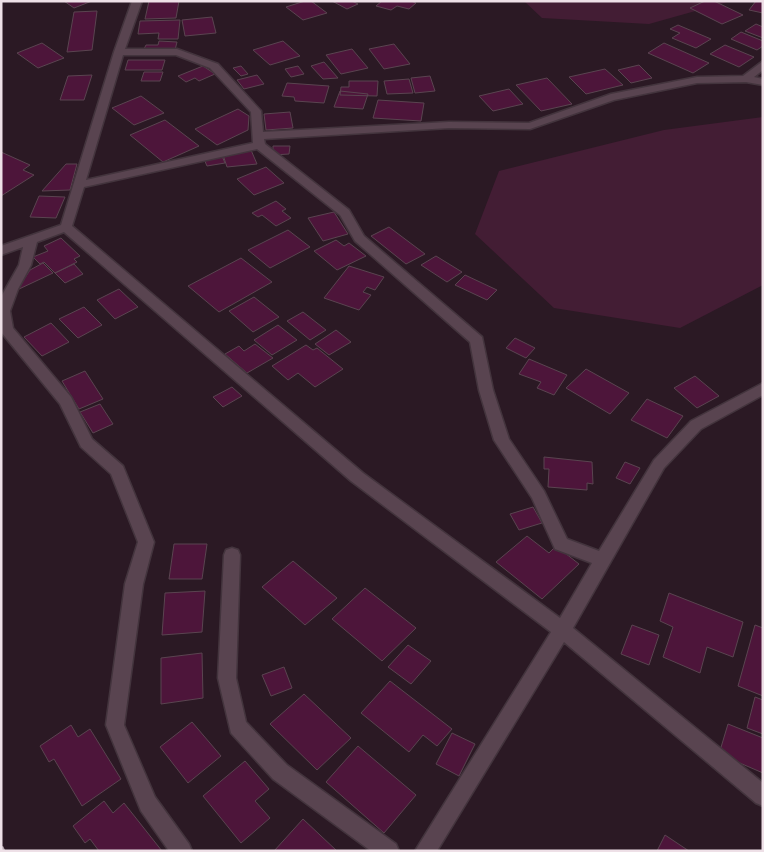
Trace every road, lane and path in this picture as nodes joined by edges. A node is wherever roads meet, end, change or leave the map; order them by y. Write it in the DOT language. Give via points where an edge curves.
graph roads {
  1 [pos="137,1"];
  2 [pos="119,52"];
  3 [pos="763,64"];
  4 [pos="746,79"];
  5 [pos="763,82"];
  6 [pos="258,140"];
  7 [pos="79,185"];
  8 [pos="66,227"];
  9 [pos="32,239"];
  10 [pos="1,250"];
  11 [pos="763,388"];
  12 [pos="232,556"];
  13 [pos="603,560"];
  14 [pos="562,630"];
  15 [pos="763,796"];
  16 [pos="182,851"];
  17 [pos="389,851"];
  18 [pos="424,851"];
  1 -- 2 [label="street"];
  2 -- 6 [label="street" via="177,52 214,66 256,111"];
  2 -- 7 [label="street"];
  3 -- 4 [label="street"];
  4 -- 5 [label="street"];
  4 -- 6 [label="street" via="697,80 611,98 530,126 448,125"];
  6 -- 7 [label="street"];
  6 -- 13 [label="street" via="345,213 360,238 477,340 486,390 502,440 538,495 561,544"];
  7 -- 8 [label="street"];
  8 -- 9 [label="street"];
  8 -- 14 [label="street" via="356,476"];
  9 -- 10 [label="street"];
  9 -- 16 [label="street" via="25,265 3,311 6,329 66,401 86,443 117,470 146,542 134,584 115,725 148,804"];
  11 -- 13 [label="street" via="696,425 659,464"];
  12 -- 17 [label="street" via="227,678 238,727 280,772"];
  13 -- 14 [label="street"];
  14 -- 15 [label="street"];
  14 -- 18 [label="street"];
}
